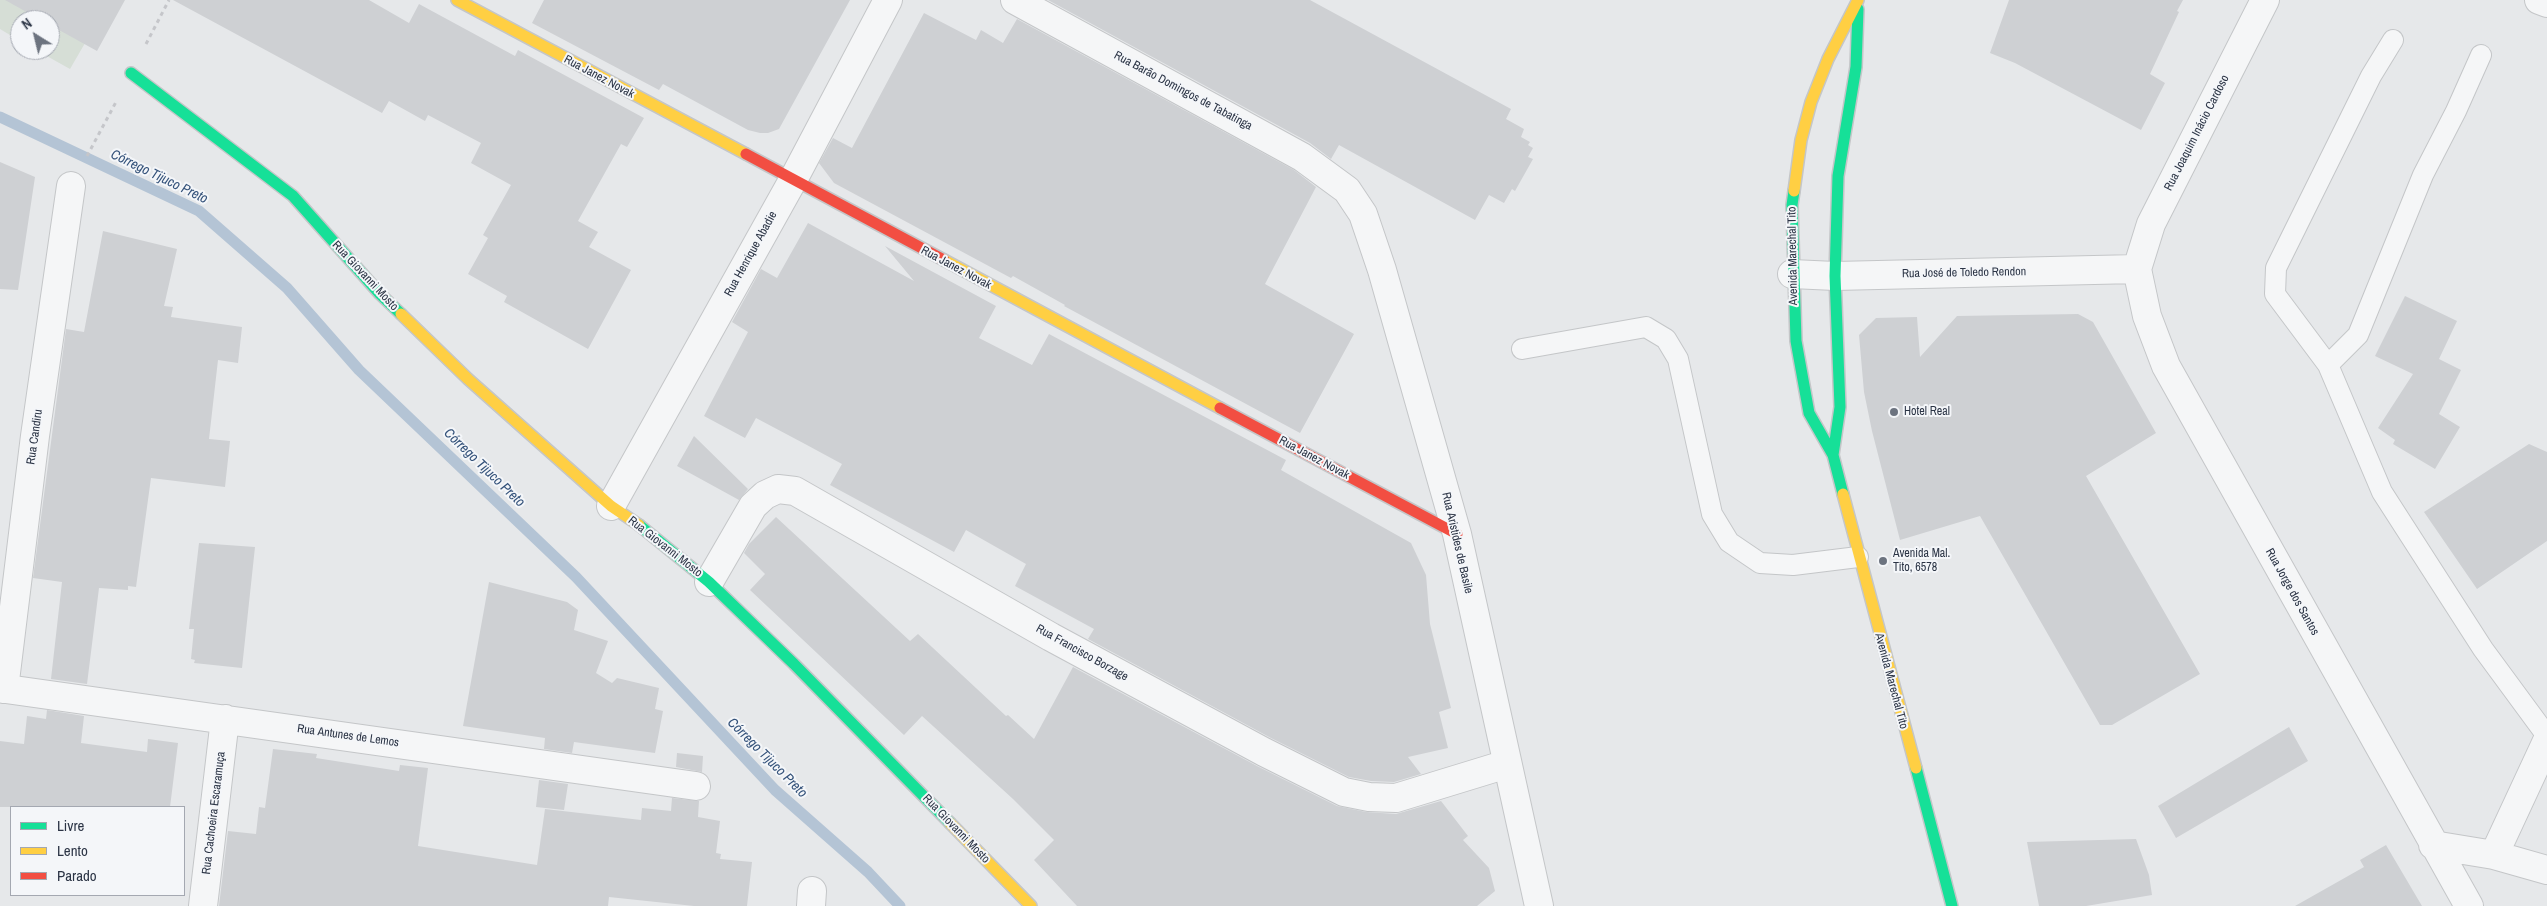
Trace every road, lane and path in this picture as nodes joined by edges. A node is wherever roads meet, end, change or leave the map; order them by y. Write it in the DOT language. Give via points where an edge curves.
graph roads {
  1 [pos="456,0"];
  2 [pos="888,0"];
  3 [pos="1015,0"];
  4 [pos="2265,0"];
  5 [pos="2539,0"];
  6 [pos="1858,1"];
  7 [pos="2547,2"];
  8 [pos="2393,40"];
  9 [pos="2481,55"];
  10 [pos="131,73"];
  11 [pos="792,180"];
  12 [pos="71,186"];
  13 [pos="1347,190"];
  14 [pos="2137,269"];
  15 [pos="1792,274"];
  16 [pos="1835,276"];
  17 [pos="1522,349"];
  18 [pos="2328,365"];
  19 [pos="1833,455"];
  20 [pos="611,506"];
  21 [pos="1457,534"];
  22 [pos="1858,557"];
  23 [pos="709,582"];
  24 [pos="2,688"];
  25 [pos="225,719"];
  26 [pos="2547,736"];
  27 [pos="2547,741"];
  28 [pos="1506,764"];
  29 [pos="696,786"];
  30 [pos="2433,844"];
  31 [pos="2494,855"];
  32 [pos="2547,870"];
  33 [pos="203,906"];
  34 [pos="1031,906"];
  35 [pos="1539,906"];
  36 [pos="1952,906"];
  37 [pos="2469,906"];
  1 -- 11 [label="street, Rua Janez Novak"];
  2 -- 11 [label="street, Rua Henrique Abadie"];
  3 -- 13 [label="street, Rua Barão Domingos de Tabatinga" via="1302,157"];
  4 -- 14 [label="street, Rua Joaquim Inácio Cardoso" via="2151,224"];
  5 -- 7 [label="street"];
  6 -- 15 [label="street, Avenida Marechal Tito" via="1828,59 1811,102 1801,140 1792,205"];
  6 -- 16 [label="street, Avenida Marechal Tito" via="1856,67 1838,176"];
  8 -- 18 [label="lane" via="2371,76 2276,268 2275,294"];
  9 -- 18 [label="lane" via="2423,176 2358,335"];
  10 -- 20 [label="street, Rua Giovanni Mosto" via="293,196 380,294 468,380"];
  11 -- 20 [label="street, Rua Henrique Abadie"];
  11 -- 21 [label="street, Rua Janez Novak"];
  12 -- 24 [label="street, Rua Candiru" via="34,436"];
  13 -- 21 [label="street, Rua Aristides de Basile" via="1363,214 1382,270"];
  14 -- 16 [label="street, Rua José de Toledo Rendon"];
  14 -- 30 [label="street, Rua Jorge dos Santos" via="2147,316 2166,366"];
  15 -- 16 [label="street, Rua José de Toledo Rendon"];
  15 -- 19 [label="street, Avenida Marechal Tito" via="1796,341 1809,413"];
  16 -- 19 [label="street, Avenida Marechal Tito" via="1840,407"];
  17 -- 22 [label="lane" via="1646,327 1666,339 1678,359 1712,514 1729,542 1760,564 1793,565"];
  18 -- 26 [label="lane" via="2382,492 2483,649"];
  19 -- 22 [label="street, Avenida Marechal Tito"];
  20 -- 23 [label="street, Rua Giovanni Mosto"];
  21 -- 28 [label="street, Rua Aristides de Basile"];
  22 -- 36 [label="street, Avenida Marechal Tito"];
  23 -- 28 [label="street, Rua Francisco Borzage" via="753,506 765,494 778,489 795,491 1051,636 1344,792 1396,798"];
  23 -- 34 [label="street, Rua Giovanni Mosto"];
  24 -- 25 [label="street, Rua Antunes de Lemos"];
  25 -- 29 [label="street, Rua Antunes de Lemos"];
  25 -- 33 [label="street, Rua Cachoeira Escaramuça"];
  27 -- 31 [label="street"];
  28 -- 35 [label="street, Rua Aristides de Basile"];
  30 -- 31 [label="street"];
  30 -- 37 [label="street, Rua Jorge dos Santos"];
  31 -- 32 [label="street"];
}
